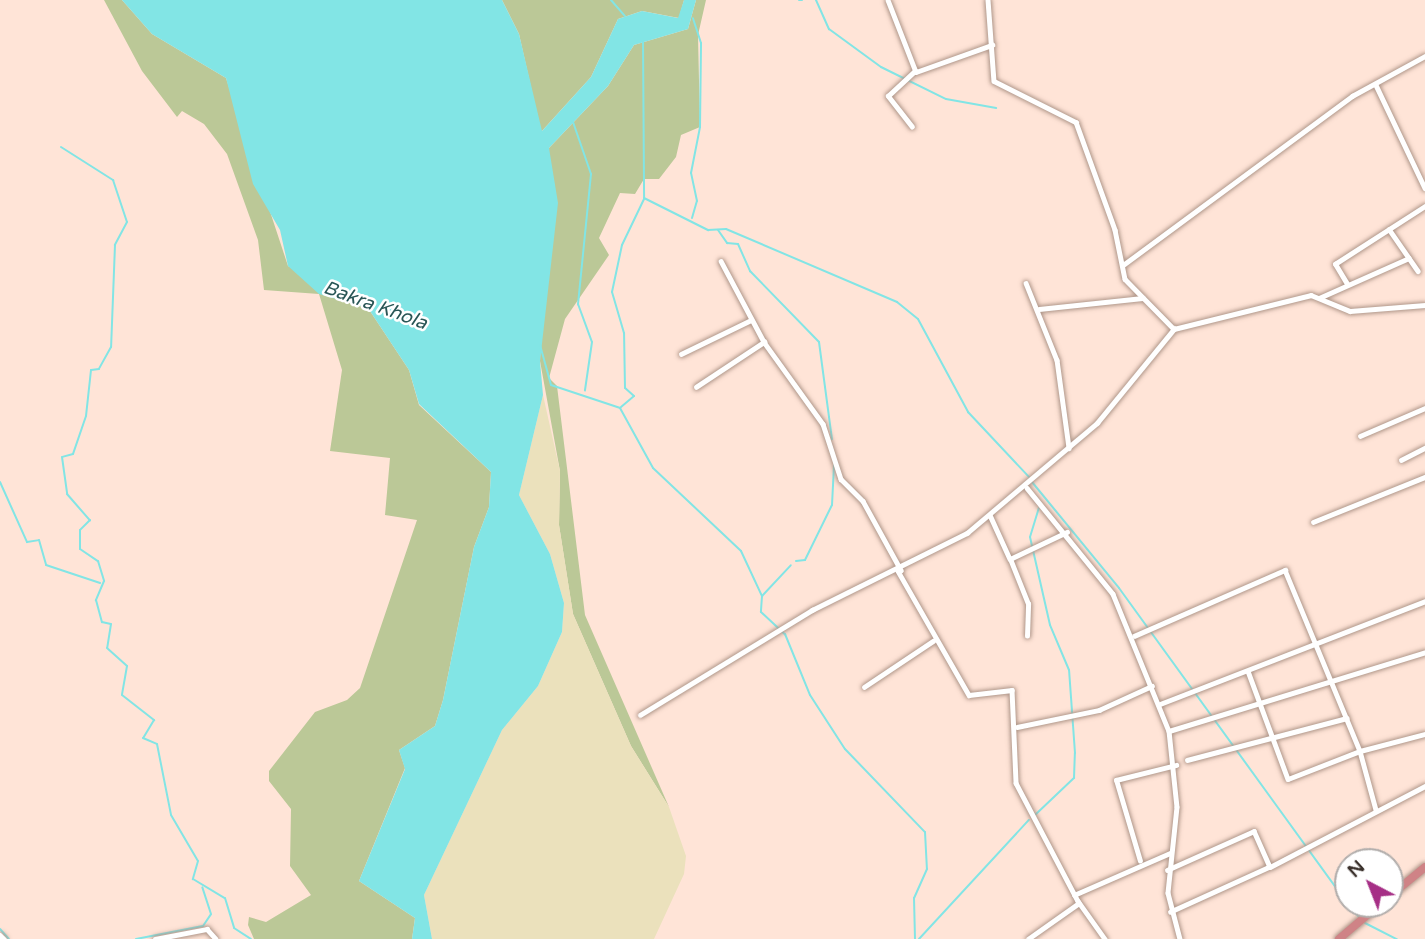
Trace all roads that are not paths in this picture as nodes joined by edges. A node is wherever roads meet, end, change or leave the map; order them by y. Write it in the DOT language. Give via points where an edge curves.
graph roads {
  1 [pos="888,0"];
  2 [pos="988,0"];
  3 [pos="992,45"];
  4 [pos="1425,56"];
  5 [pos="915,71"];
  6 [pos="1376,85"];
  7 [pos="912,127"];
  8 [pos="1424,186"];
  9 [pos="1425,206"];
  10 [pos="1389,229"];
  11 [pos="1409,258"];
  12 [pos="721,261"];
  13 [pos="1123,265"];
  14 [pos="1419,271"];
  15 [pos="1026,283"];
  16 [pos="1347,284"];
  17 [pos="1143,298"];
  18 [pos="1319,298"];
  19 [pos="1425,305"];
  20 [pos="1039,309"];
  21 [pos="751,320"];
  22 [pos="1174,329"];
  23 [pos="764,342"];
  24 [pos="681,354"];
  25 [pos="696,387"];
  26 [pos="1425,408"];
  27 [pos="1360,436"];
  28 [pos="1425,448"];
  29 [pos="1069,449"];
  30 [pos="1401,460"];
  31 [pos="1425,477"];
  32 [pos="1027,488"];
  33 [pos="990,515"];
  34 [pos="1313,522"];
  35 [pos="1067,532"];
  36 [pos="1010,559"];
  37 [pos="900,570"];
  38 [pos="1425,601"];
  39 [pos="1027,636"];
  40 [pos="1134,636"];
  41 [pos="933,640"];
  42 [pos="1315,642"];
  43 [pos="1425,652"];
  44 [pos="1248,671"];
  45 [pos="1337,684"];
  46 [pos="864,687"];
  47 [pos="1152,687"];
  48 [pos="1263,703"];
  49 [pos="1160,704"];
  50 [pos="640,715"];
  51 [pos="1347,718"];
  52 [pos="1017,727"];
  53 [pos="1170,731"];
  54 [pos="1425,734"];
  55 [pos="1273,738"];
  56 [pos="1360,751"];
  57 [pos="1187,760"];
  58 [pos="1176,765"];
  59 [pos="1425,786"];
  60 [pos="1376,810"];
  61 [pos="1170,853"];
  62 [pos="1140,862"];
  63 [pos="1270,867"];
  64 [pos="1425,867"];
  65 [pos="1167,870"];
  66 [pos="1404,884"];
  67 [pos="1074,895"];
  68 [pos="1079,903"];
  69 [pos="1171,912"];
  70 [pos="1364,918"];
  71 [pos="0,935"];
  72 [pos="4,939"];
  73 [pos="155,939"];
  74 [pos="216,939"];
  75 [pos="1028,939"];
  76 [pos="1105,939"];
  77 [pos="1180,939"];
  78 [pos="1339,939"];
  1 -- 5 [label="street"];
  2 -- 3 [label="street"];
  3 -- 5 [label="street"];
  3 -- 13 [label="street" via="994,80 1076,122"];
  4 -- 6 [label="street"];
  5 -- 7 [label="street" via="888,96"];
  6 -- 8 [label="street"];
  6 -- 13 [label="street"];
  9 -- 10 [label="street"];
  10 -- 11 [label="street"];
  10 -- 16 [label="street" via="1335,264"];
  11 -- 14 [label="street"];
  11 -- 16 [label="street"];
  12 -- 21 [label="street"];
  13 -- 17 [label="street" via="1125,279"];
  15 -- 20 [label="street"];
  16 -- 18 [label="street"];
  17 -- 20 [label="street"];
  17 -- 22 [label="street"];
  18 -- 19 [label="street" via="1350,311"];
  18 -- 22 [label="street"];
  20 -- 29 [label="street" via="1057,360"];
  21 -- 23 [label="street"];
  21 -- 24 [label="street"];
  22 -- 29 [label="street" via="1131,388"];
  23 -- 25 [label="street"];
  23 -- 37 [label="street" via="823,424 841,479 863,500"];
  26 -- 27 [label="street"];
  28 -- 30 [label="street"];
  29 -- 32 [label="street"];
  31 -- 34 [label="street"];
  32 -- 33 [label="street"];
  32 -- 35 [label="street"];
  33 -- 36 [label="street"];
  33 -- 37 [label="street"];
  35 -- 36 [label="street"];
  35 -- 40 [label="street" via="1113,594"];
  36 -- 39 [label="street" via="1028,604"];
  37 -- 41 [label="street"];
  37 -- 50 [label="street" via="812,610"];
  38 -- 42 [label="street"];
  40 -- 42 [label="street" via="1285,570"];
  40 -- 47 [label="street"];
  41 -- 46 [label="street"];
  41 -- 52 [label="street" via="969,695 1012,690"];
  42 -- 44 [label="street"];
  42 -- 45 [label="street"];
  43 -- 45 [label="street"];
  44 -- 48 [label="street"];
  44 -- 49 [label="street"];
  45 -- 48 [label="street"];
  45 -- 51 [label="street"];
  47 -- 49 [label="street"];
  47 -- 52 [label="street" via="1099,710"];
  48 -- 53 [label="street"];
  48 -- 55 [label="street"];
  49 -- 53 [label="street"];
  51 -- 55 [label="street"];
  51 -- 56 [label="street"];
  52 -- 67 [label="street" via="1016,783"];
  53 -- 58 [label="street"];
  54 -- 56 [label="street"];
  55 -- 56 [label="street" via="1288,779"];
  55 -- 57 [label="street"];
  56 -- 60 [label="street"];
  58 -- 61 [label="street"];
  58 -- 62 [label="street" via="1116,780"];
  59 -- 60 [label="street"];
  60 -- 63 [label="street"];
  61 -- 62 [label="street"];
  61 -- 65 [label="street"];
  62 -- 67 [label="street"];
  63 -- 65 [label="street" via="1254,831"];
  63 -- 69 [label="street"];
  64 -- 66 [label="highway"];
  65 -- 69 [label="street"];
  67 -- 68 [label="street"];
  68 -- 75 [label="street"];
  68 -- 76 [label="street"];
  69 -- 77 [label="street"];
  70 -- 78 [label="highway"];
  71 -- 72 [label="street"];
  73 -- 74 [label="street" via="206,929"];
}
